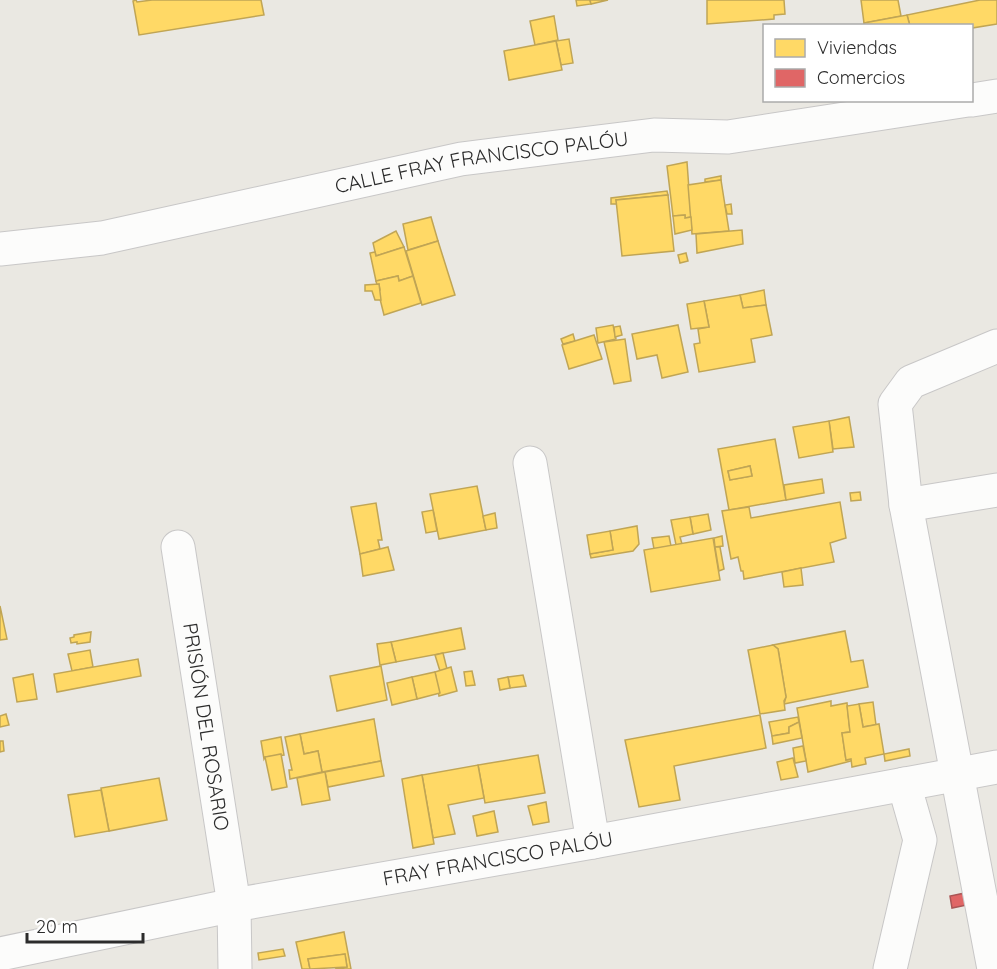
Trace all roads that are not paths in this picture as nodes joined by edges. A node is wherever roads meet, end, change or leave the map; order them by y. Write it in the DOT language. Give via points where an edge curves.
graph roads {
  1 [pos="997,96"];
  2 [pos="973,100"];
  3 [pos="957,102"];
  4 [pos="0,249"];
  5 [pos="997,346"];
  6 [pos="530,462"];
  7 [pos="997,490"];
  8 [pos="906,505"];
  9 [pos="178,547"];
  10 [pos="997,767"];
  11 [pos="958,774"];
  12 [pos="904,784"];
  13 [pos="593,842"];
  14 [pos="234,905"];
  15 [pos="0,954"];
  16 [pos="235,969"];
  17 [pos="890,969"];
  18 [pos="994,969"];
  1 -- 2 [label="street, CALLE FRAY FRANCISCO PALÓU"];
  3 -- 4 [label="street, CALLE FRAY FRANCISCO PALÓU" via="728,136 654,135 461,159 102,238"];
  5 -- 8 [label="street" via="911,382 895,404"];
  6 -- 13 [label="street"];
  7 -- 8 [label="street"];
  8 -- 11 [label="street"];
  9 -- 14 [label="street, PRISIÓN DEL ROSARIO"];
  10 -- 11 [label="street, FRAY FRANCISCO PALÓU"];
  11 -- 12 [label="street, FRAY FRANCISCO PALÓU"];
  11 -- 18 [label="street"];
  12 -- 13 [label="street, FRAY FRANCISCO PALÓU"];
  12 -- 17 [label="street" via="921,840"];
  13 -- 14 [label="street, FRAY FRANCISCO PALÓU"];
  14 -- 15 [label="street, FRAY FRANCISCO PALÓU"];
  14 -- 16 [label="street, PRISIÓN DEL ROSARIO"];
}
